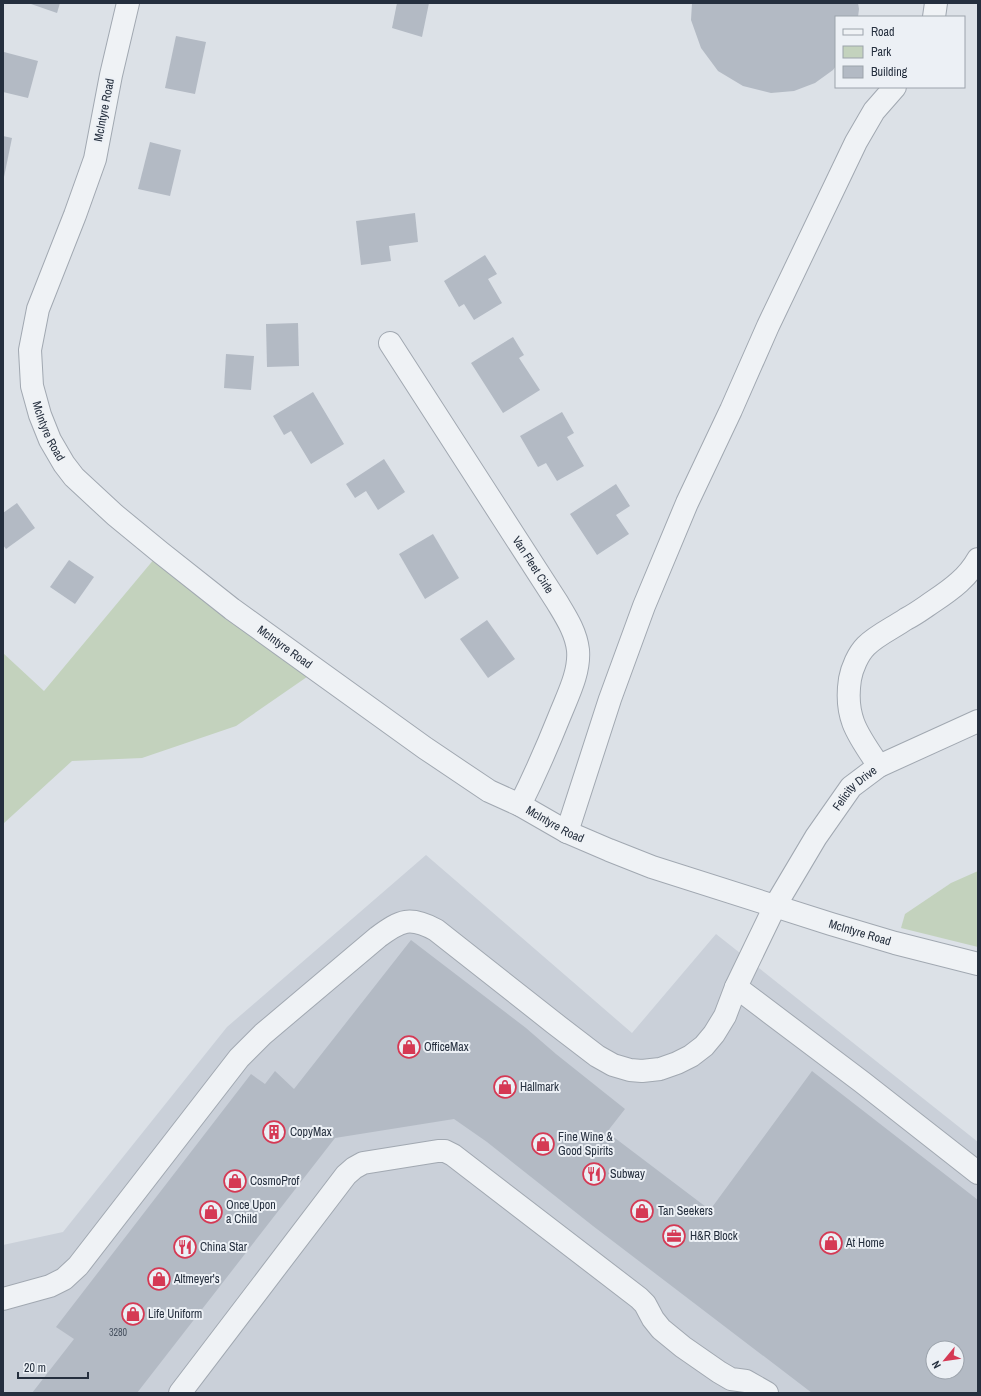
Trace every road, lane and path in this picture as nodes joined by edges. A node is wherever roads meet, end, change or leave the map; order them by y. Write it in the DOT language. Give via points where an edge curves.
graph roads {
  1 [pos="128,3"];
  2 [pos="936,3"];
  3 [pos="934,16"];
  4 [pos="894,88"];
  5 [pos="390,343"];
  6 [pos="978,559"];
  7 [pos="978,721"];
  8 [pos="879,766"];
  9 [pos="520,805"];
  10 [pos="567,832"];
  11 [pos="775,906"];
  12 [pos="978,964"];
  13 [pos="736,987"];
  14 [pos="978,1173"];
  15 [pos="3,1299"];
  16 [pos="180,1393"];
  17 [pos="767,1393"];
  1 -- 9 [label="street, McIntyre Road" via="95,159 38,309 30,350 32,386 50,440 64,464 82,485 160,552 232,608 425,748 489,791"];
  2 -- 3 [label="street"];
  4 -- 10 [label="street" via="874,111 839,176 687,503 644,606 610,699"];
  5 -- 9 [label="street, Van Fleet Cirle" via="568,620 578,649 572,684 549,743"];
  6 -- 8 [label="street" via="973,568 954,587 878,637 865,647 858,657 851,673 849,712 859,735"];
  7 -- 8 [label="street, Felicity Drive"];
  8 -- 11 [label="street, Felicity Drive" via="851,787 816,837"];
  9 -- 10 [label="street, McIntyre Road"];
  10 -- 11 [label="street, McIntyre Road" via="652,867"];
  11 -- 12 [label="street, McIntyre Road" via="895,943"];
  11 -- 13 [label="street, Felicity Drive"];
  13 -- 14 [label="street"];
  13 -- 15 [label="street, Felicity Drive" via="725,1016 704,1046 691,1056 665,1067 642,1071 630,1070 613,1065 597,1056 436,930 413,921 400,922 378,937 263,1034 239,1058 78,1266 50,1286"];
  16 -- 17 [label="street" via="346,1175 364,1163 445,1151 639,1298 645,1304 652,1320 683,1347 731,1379 746,1381"];
}
